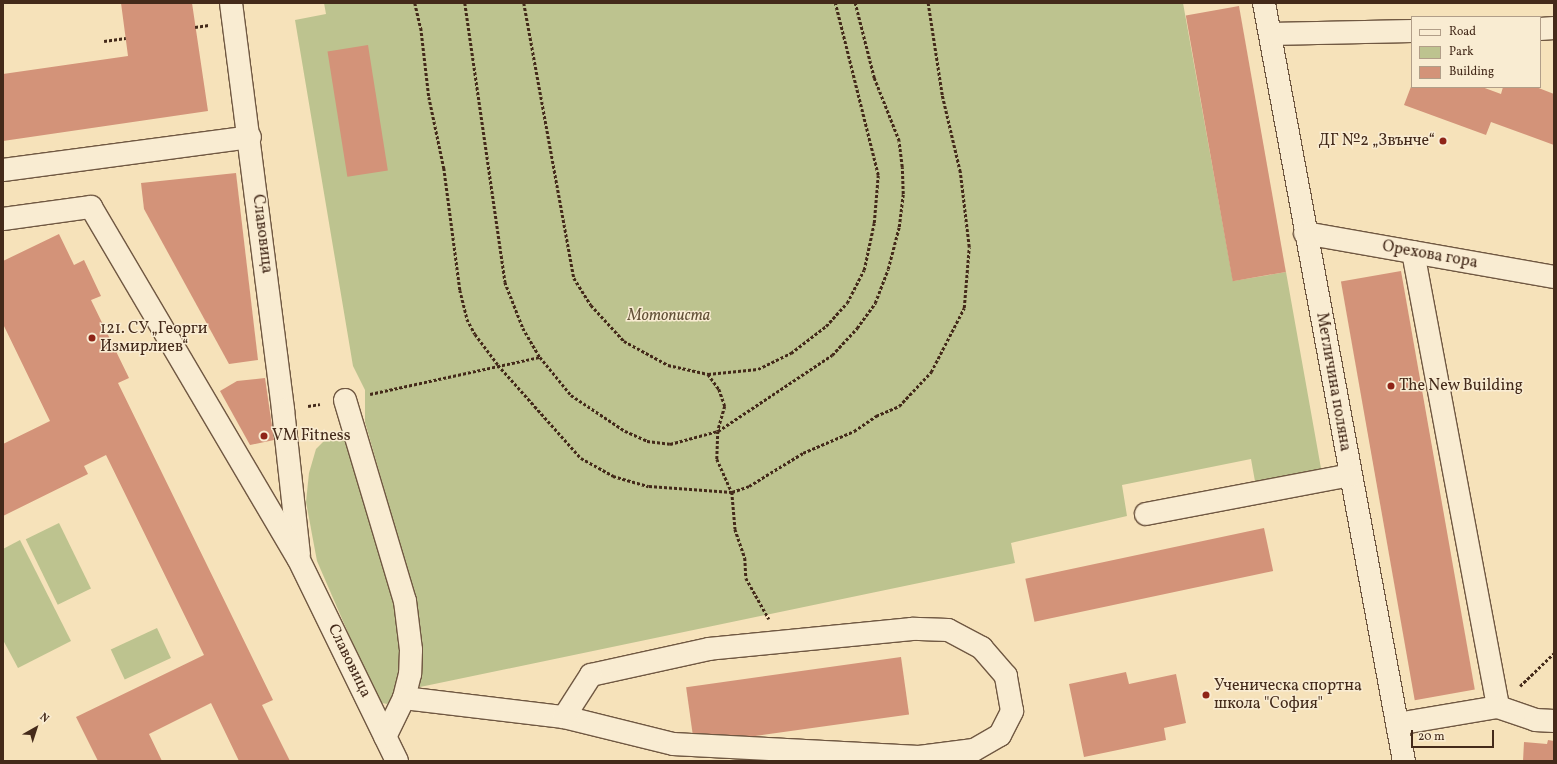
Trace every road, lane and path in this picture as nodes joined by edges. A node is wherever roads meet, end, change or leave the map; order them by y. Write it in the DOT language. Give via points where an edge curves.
graph roads {
  1 [pos="231,3"];
  2 [pos="415,3"];
  3 [pos="465,3"];
  4 [pos="524,3"];
  5 [pos="835,3"];
  6 [pos="856,3"];
  7 [pos="928,3"];
  8 [pos="1264,3"];
  9 [pos="1554,28"];
  10 [pos="1541,29"];
  11 [pos="1411,31"];
  12 [pos="1270,34"];
  13 [pos="126,38"];
  14 [pos="104,41"];
  15 [pos="250,137"];
  16 [pos="3,170"];
  17 [pos="3,220"];
  18 [pos="1305,233"];
  19 [pos="1414,252"];
  20 [pos="1554,277"];
  21 [pos="540,357"];
  22 [pos="498,366"];
  23 [pos="708,374"];
  24 [pos="345,400"];
  25 [pos="283,410"];
  26 [pos="718,431"];
  27 [pos="1350,475"];
  28 [pos="732,492"];
  29 [pos="1146,514"];
  30 [pos="300,561"];
  31 [pos="788,642"];
  32 [pos="1554,653"];
  33 [pos="404,698"];
  34 [pos="1498,707"];
  35 [pos="564,717"];
  36 [pos="1554,721"];
  37 [pos="1397,724"];
  38 [pos="386,737"];
  39 [pos="397,761"];
  40 [pos="1404,761"];
  1 -- 15 [label="street, Славовица"];
  2 -- 22 [label="path" via="421,28 429,97 444,168 460,290 467,319"];
  3 -- 21 [label="path" via="505,282 524,328"];
  4 -- 23 [label="path" via="574,278 591,305 624,341 668,365"];
  5 -- 23 [label="path" via="878,175 874,223 864,270 846,304 826,326 791,353 758,369"];
  6 -- 26 [label="path" via="874,78 899,141 903,194 899,227 888,269 875,303 857,328 832,355"];
  7 -- 28 [label="path" via="942,95 960,172 969,247 964,308 931,372 899,406 876,416 854,431 803,453 749,486"];
  8 -- 12 [label="street, Метличина поляна"];
  9 -- 10 [label="street"];
  11 -- 12 [label="street"];
  12 -- 18 [label="street, Метличина поляна"];
  13 -- 14 [label="path"];
  15 -- 16 [label="street"];
  15 -- 25 [label="street, Славовица"];
  17 -- 30 [label="street, Славовица" via="91,207"];
  18 -- 19 [label="street, Орехова гора"];
  18 -- 27 [label="street, Метличина поляна"];
  19 -- 20 [label="street, Орехова гора"];
  19 -- 34 [label="street"];
  21 -- 22 [label="path"];
  21 -- 26 [label="path" via="571,394 624,432 647,441 670,444"];
  22 -- 24 [label="path"];
  22 -- 28 [label="path" via="581,458 613,476 649,486"];
  23 -- 26 [label="path" via="719,389 725,406"];
  24 -- 25 [label="path"];
  24 -- 33 [label="street" via="405,601 411,650 410,674"];
  25 -- 30 [label="street, Славовица"];
  26 -- 28 [label="path" via="717,459"];
  27 -- 29 [label="street"];
  27 -- 37 [label="street, Метличина поляна"];
  28 -- 31 [label="path" via="735,529 745,558 746,578 770,620"];
  30 -- 38 [label="street, Славовица"];
  31 -- 35 [label="street" via="709,649 591,675"];
  31 -- 35 [label="street" via="912,629 948,630 982,648 1006,676 1012,711 1000,735 974,750 919,757 673,744"];
  32 -- 34 [label="path"];
  33 -- 35 [label="street"];
  33 -- 38 [label="street"];
  34 -- 36 [label="street" via="1536,720"];
  34 -- 37 [label="street"];
  37 -- 40 [label="street, Метличина поляна"];
  38 -- 39 [label="street, Славовица"];
}
